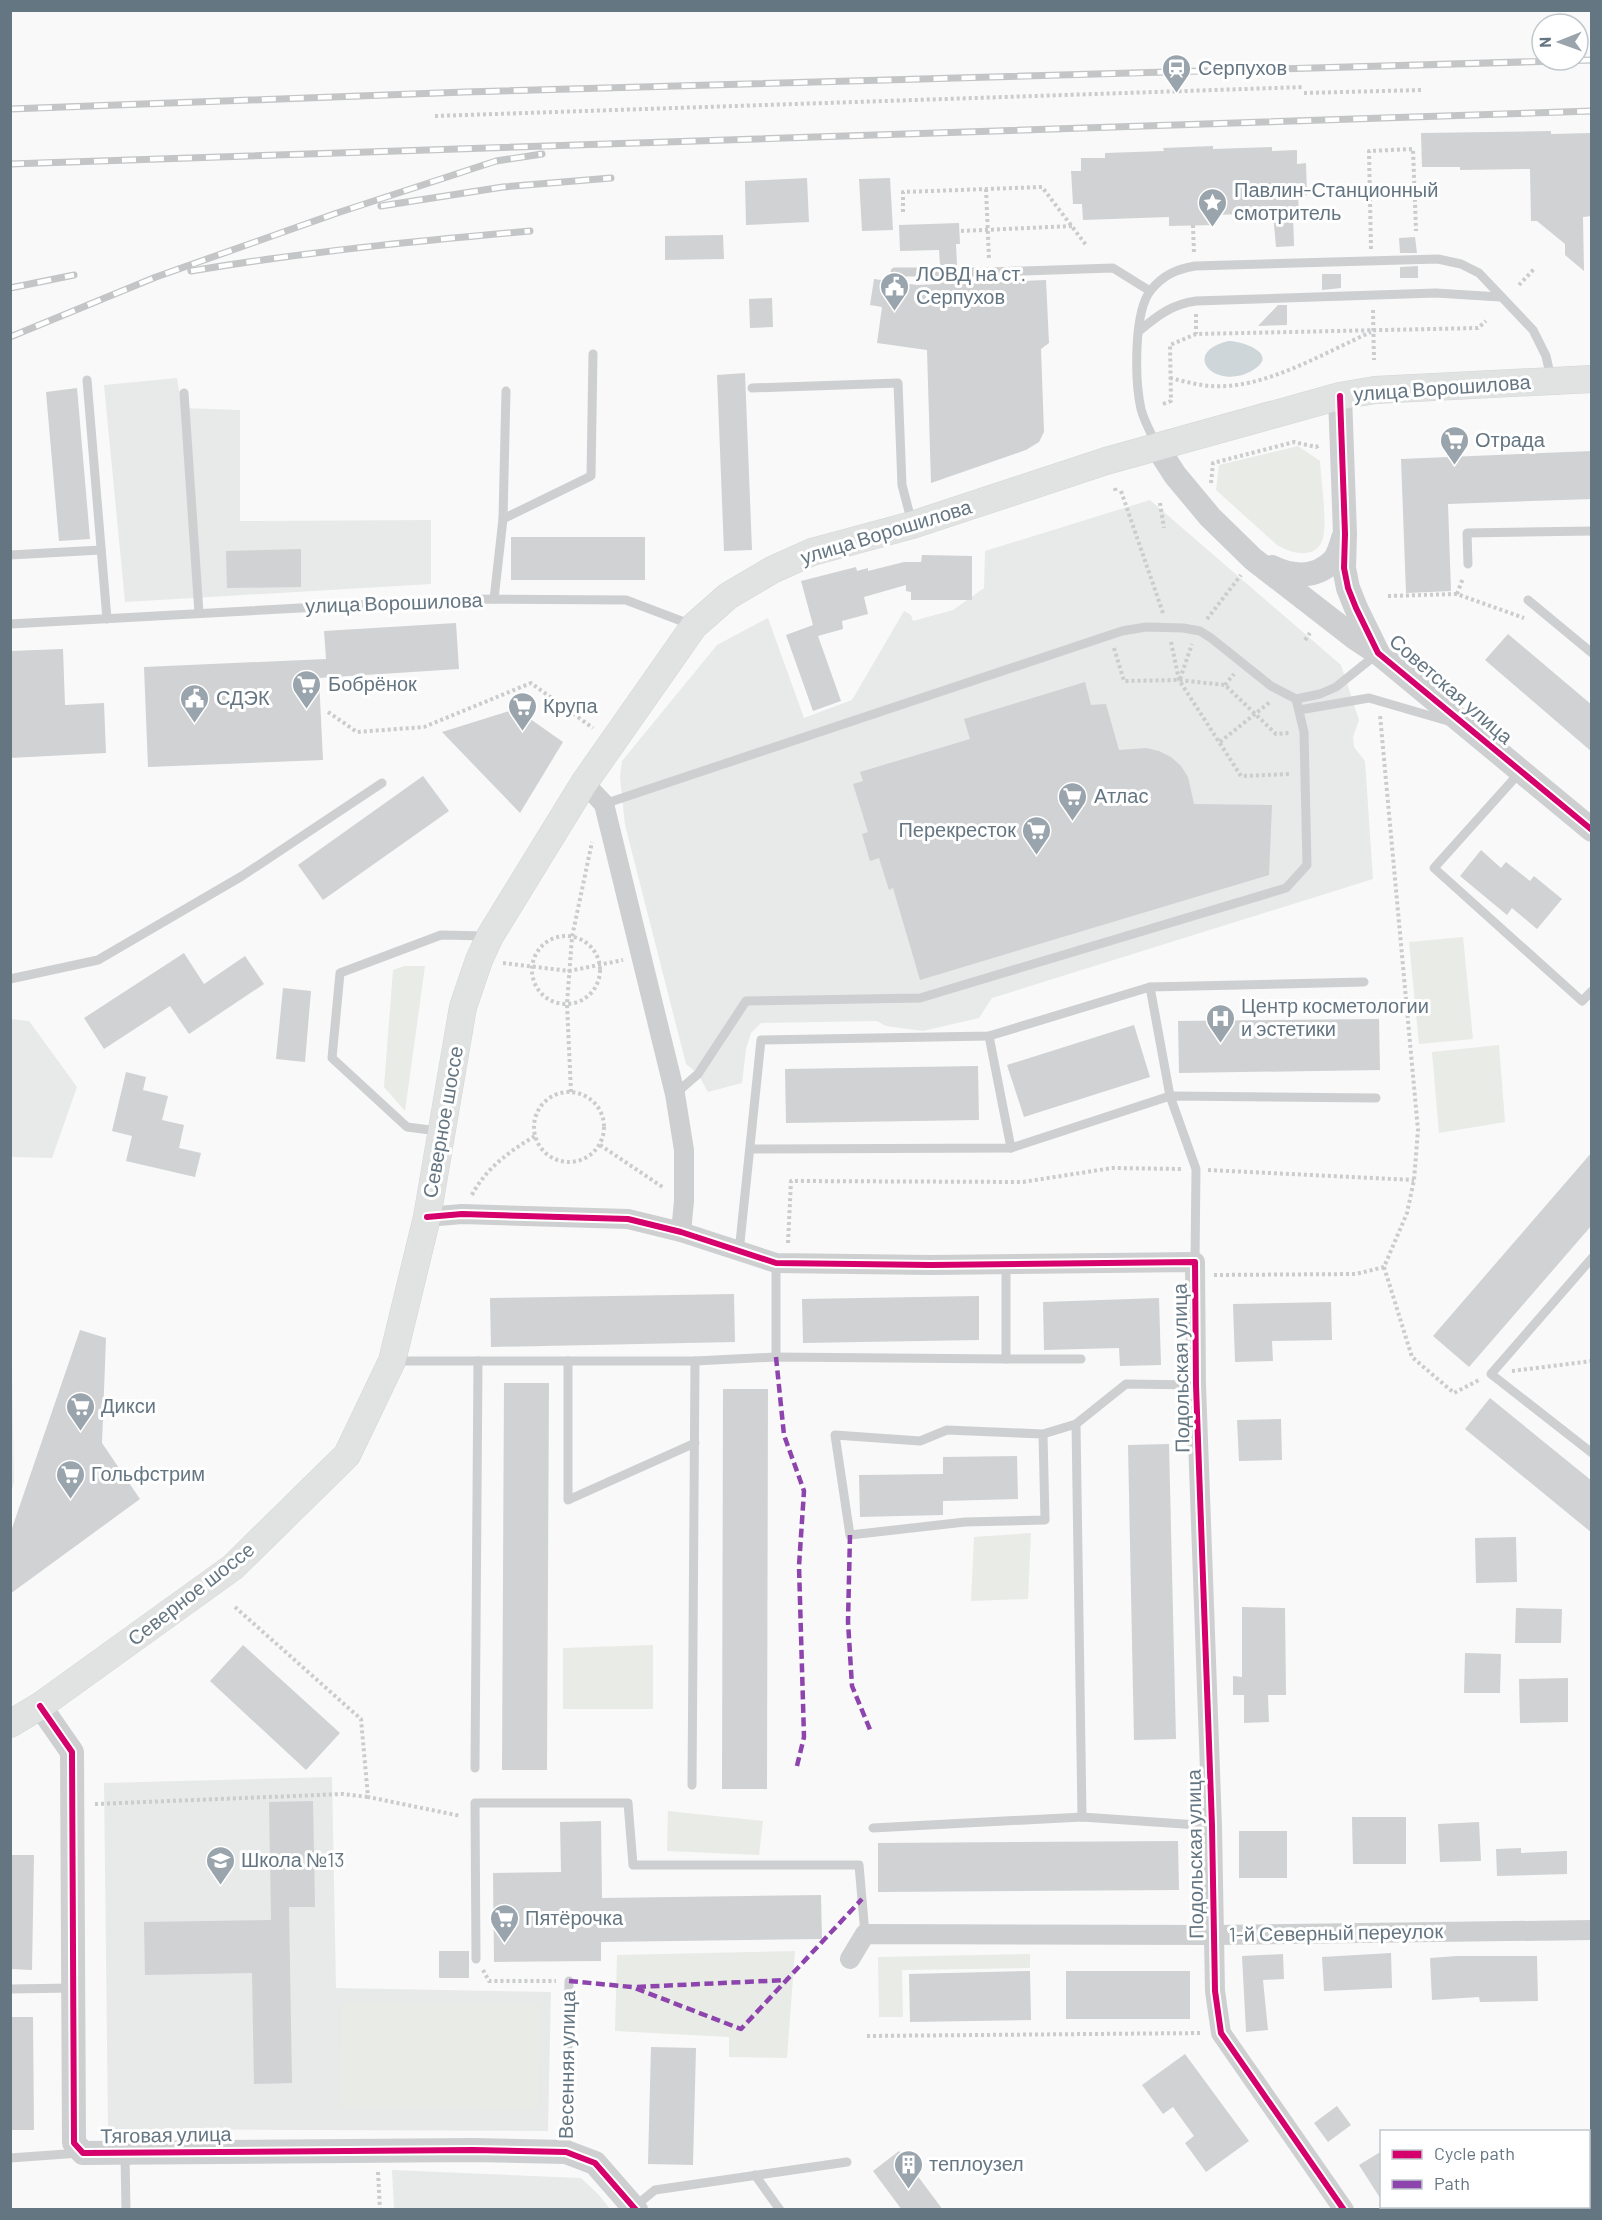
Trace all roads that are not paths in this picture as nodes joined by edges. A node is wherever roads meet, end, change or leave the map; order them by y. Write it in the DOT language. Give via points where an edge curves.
graph roads {
  1 [pos="895,272"];
  2 [pos="1150,291"];
  3 [pos="1500,297"];
  4 [pos="1139,331"];
  5 [pos="593,354"];
  6 [pos="1592,379"];
  7 [pos="87,380"];
  8 [pos="1551,380"];
  9 [pos="752,388"];
  10 [pos="506,392"];
  11 [pos="184,393"];
  12 [pos="1340,396"];
  13 [pos="1157,447"];
  14 [pos="503,519"];
  15 [pos="912,525"];
  16 [pos="1592,531"];
  17 [pos="1345,534"];
  18 [pos="101,550"];
  19 [pos="10,555"];
  20 [pos="1468,564"];
  21 [pos="1249,565"];
  22 [pos="494,599"];
  23 [pos="1528,600"];
  24 [pos="200,613"];
  25 [pos="107,619"];
  26 [pos="10,624"];
  27 [pos="694,626"];
  28 [pos="1592,652"];
  29 [pos="1378,653"];
  30 [pos="1296,699"];
  31 [pos="1299,710"];
  32 [pos="1466,727"];
  33 [pos="1521,771"];
  34 [pos="382,783"];
  35 [pos="584,783"];
  36 [pos="604,804"];
  37 [pos="1592,830"];
  38 [pos="484,948"];
  39 [pos="10,980"];
  40 [pos="1364,982"];
  41 [pos="1150,987"];
  42 [pos="1592,991"];
  43 [pos="989,1036"];
  44 [pos="675,1094"];
  45 [pos="1170,1096"];
  46 [pos="1376,1098"];
  47 [pos="443,1132"];
  48 [pos="1011,1148"];
  49 [pos="750,1149"];
  50 [pos="427,1217"];
  51 [pos="681,1232"];
  52 [pos="739,1252"];
  53 [pos="1592,1258"];
  54 [pos="781,1263"];
  55 [pos="1006,1264"];
  56 [pos="1195,1268"];
  57 [pos="776,1357"];
  58 [pos="1006,1359"];
  59 [pos="1081,1359"];
  60 [pos="695,1360"];
  61 [pos="392,1361"];
  62 [pos="478,1361"];
  63 [pos="568,1361"];
  64 [pos="1196,1385"];
  65 [pos="1076,1424"];
  66 [pos="1043,1434"];
  67 [pos="695,1443"];
  68 [pos="1592,1453"];
  69 [pos="40,1706"];
  70 [pos="10,1724"];
  71 [pos="475,1768"];
  72 [pos="692,1785"];
  73 [pos="1083,1817"];
  74 [pos="1212,1826"];
  75 [pos="873,1828"];
  76 [pos="1592,1930"];
  77 [pos="865,1934"];
  78 [pos="1214,1935"];
  79 [pos="476,1959"];
  80 [pos="850,1959"];
  81 [pos="569,1981"];
  82 [pos="73,1988"];
  83 [pos="10,1989"];
  84 [pos="83,2152"];
  85 [pos="126,2152"];
  86 [pos="566,2152"];
  87 [pos="10,2158"];
  88 [pos="847,2162"];
  89 [pos="754,2175"];
  90 [pos="635,2208"];
  91 [pos="126,2210"];
  92 [pos="780,2210"];
  93 [pos="1344,2210"];
  1 -- 2 [label="lane" via="1113,268"];
  2 -- 3 [label="lane" via="1168,274 1195,266 1438,260 1461,264 1479,273"];
  2 -- 4 [label="lane"];
  3 -- 4 [label="lane" via="1436,293 1196,301 1164,311"];
  3 -- 8 [label="lane" via="1533,330 1546,356"];
  4 -- 13 [label="lane" via="1137,358 1142,410"];
  5 -- 14 [label="lane" via="591,476"];
  6 -- 8 [label="main road, улица Ворошилова"];
  7 -- 18 [label="lane"];
  8 -- 12 [label="main road, улица Ворошилова" via="1375,390"];
  9 -- 15 [label="lane" via="898,383 902,485"];
  10 -- 14 [label="lane"];
  11 -- 24 [label="lane"];
  12 -- 13 [label="main road, улица Ворошилова"];
  12 -- 17 [label="street, Советская улица"];
  13 -- 15 [label="main road, улица Ворошилова"];
  13 -- 21 [label="street" via="1175,475"];
  14 -- 22 [label="lane"];
  15 -- 27 [label="main road, улица Ворошилова" via="812,552 772,570 728,596"];
  16 -- 20 [label="lane" via="1467,533"];
  17 -- 21 [label="street" via="1335,559 1304,576"];
  17 -- 29 [label="street, Советская улица" via="1348,588"];
  18 -- 19 [label="lane"];
  18 -- 25 [label="lane"];
  21 -- 29 [label="street"];
  22 -- 24 [label="lane, улица Ворошилова"];
  22 -- 27 [label="lane, улица Ворошилова" via="626,600"];
  23 -- 28 [label="lane"];
  24 -- 25 [label="lane, улица Ворошилова"];
  25 -- 26 [label="lane, улица Ворошилова"];
  27 -- 35 [label="main road, Северное шоссе"];
  29 -- 30 [label="lane" via="1336,687"];
  29 -- 32 [label="street, Советская улица"];
  30 -- 31 [label="lane"];
  30 -- 36 [label="lane" via="1271,686 1200,631 1146,627 1110,635"];
  31 -- 32 [label="lane" via="1369,698"];
  31 -- 44 [label="lane" via="1304,732 1307,865 1286,888 920,998 746,1001 698,1074"];
  32 -- 33 [label="street, Советская улица"];
  33 -- 37 [label="street, Советская улица"];
  33 -- 42 [label="lane" via="1434,868 1582,1002"];
  34 -- 39 [label="lane" via="242,876 98,960"];
  35 -- 36 [label="street"];
  35 -- 38 [label="main road, Северное шоссе"];
  36 -- 44 [label="street"];
  38 -- 47 [label="main road, Северное шоссе" via="464,1007"];
  38 -- 47 [label="lane" via="441,935 340,973 332,1058 407,1127"];
  40 -- 41 [label="lane"];
  41 -- 43 [label="lane"];
  41 -- 45 [label="lane"];
  43 -- 48 [label="lane"];
  43 -- 49 [label="lane" via="760,1040"];
  44 -- 51 [label="street" via="684,1150"];
  45 -- 46 [label="lane"];
  45 -- 48 [label="lane"];
  45 -- 56 [label="lane" via="1196,1169"];
  47 -- 50 [label="main road, Северное шоссе"];
  48 -- 49 [label="lane"];
  49 -- 52 [label="lane"];
  50 -- 51 [label="street, Подольская улица" via="462,1214 628,1219"];
  50 -- 61 [label="main road, Северное шоссе"];
  51 -- 52 [label="street, Подольская улица"];
  52 -- 54 [label="street, Подольская улица"];
  53 -- 68 [label="lane" via="1491,1374"];
  54 -- 55 [label="street, Подольская улица"];
  54 -- 57 [label="lane"];
  55 -- 56 [label="street, Подольская улица"];
  55 -- 58 [label="lane"];
  56 -- 64 [label="street, Подольская улица"];
  57 -- 58 [label="lane"];
  57 -- 60 [label="lane"];
  58 -- 59 [label="lane"];
  60 -- 63 [label="lane"];
  60 -- 67 [label="lane"];
  61 -- 62 [label="lane"];
  61 -- 69 [label="main road, Северное шоссе" via="347,1455 241,1559"];
  62 -- 63 [label="lane"];
  62 -- 71 [label="lane"];
  63 -- 67 [label="lane" via="568,1500"];
  64 -- 65 [label="lane" via="1126,1384"];
  64 -- 74 [label="street, Подольская улица"];
  65 -- 66 [label="lane"];
  65 -- 73 [label="lane"];
  66 -- 66 [label="lane" via="1045,1520 965,1522 850,1534 835,1435 920,1441 947,1430"];
  67 -- 72 [label="lane"];
  69 -- 70 [label="main road, Северное шоссе"];
  69 -- 82 [label="street, Тяговая улица" via="72,1752"];
  73 -- 74 [label="lane"];
  73 -- 75 [label="lane"];
  74 -- 78 [label="street, Подольская улица"];
  76 -- 78 [label="street, 1-й Северный переулок"];
  77 -- 78 [label="street, 1-й Северный переулок"];
  77 -- 79 [label="lane" via="859,1864 633,1865 628,1803 475,1803"];
  77 -- 80 [label="street"];
  78 -- 93 [label="street, Подольская улица" via="1221,2033"];
  81 -- 86 [label="lane, Весенняя улица"];
  82 -- 83 [label="lane"];
  82 -- 84 [label="street, Тяговая улица" via="74,2144"];
  84 -- 85 [label="street, Тяговая улица"];
  84 -- 87 [label="lane, Тяговая улица"];
  85 -- 86 [label="street, Тяговая улица"];
  85 -- 91 [label="lane"];
  86 -- 90 [label="street, Весенняя улица" via="595,2163"];
  88 -- 89 [label="lane"];
  89 -- 90 [label="lane" via="655,2190"];
  89 -- 92 [label="lane"];
}
